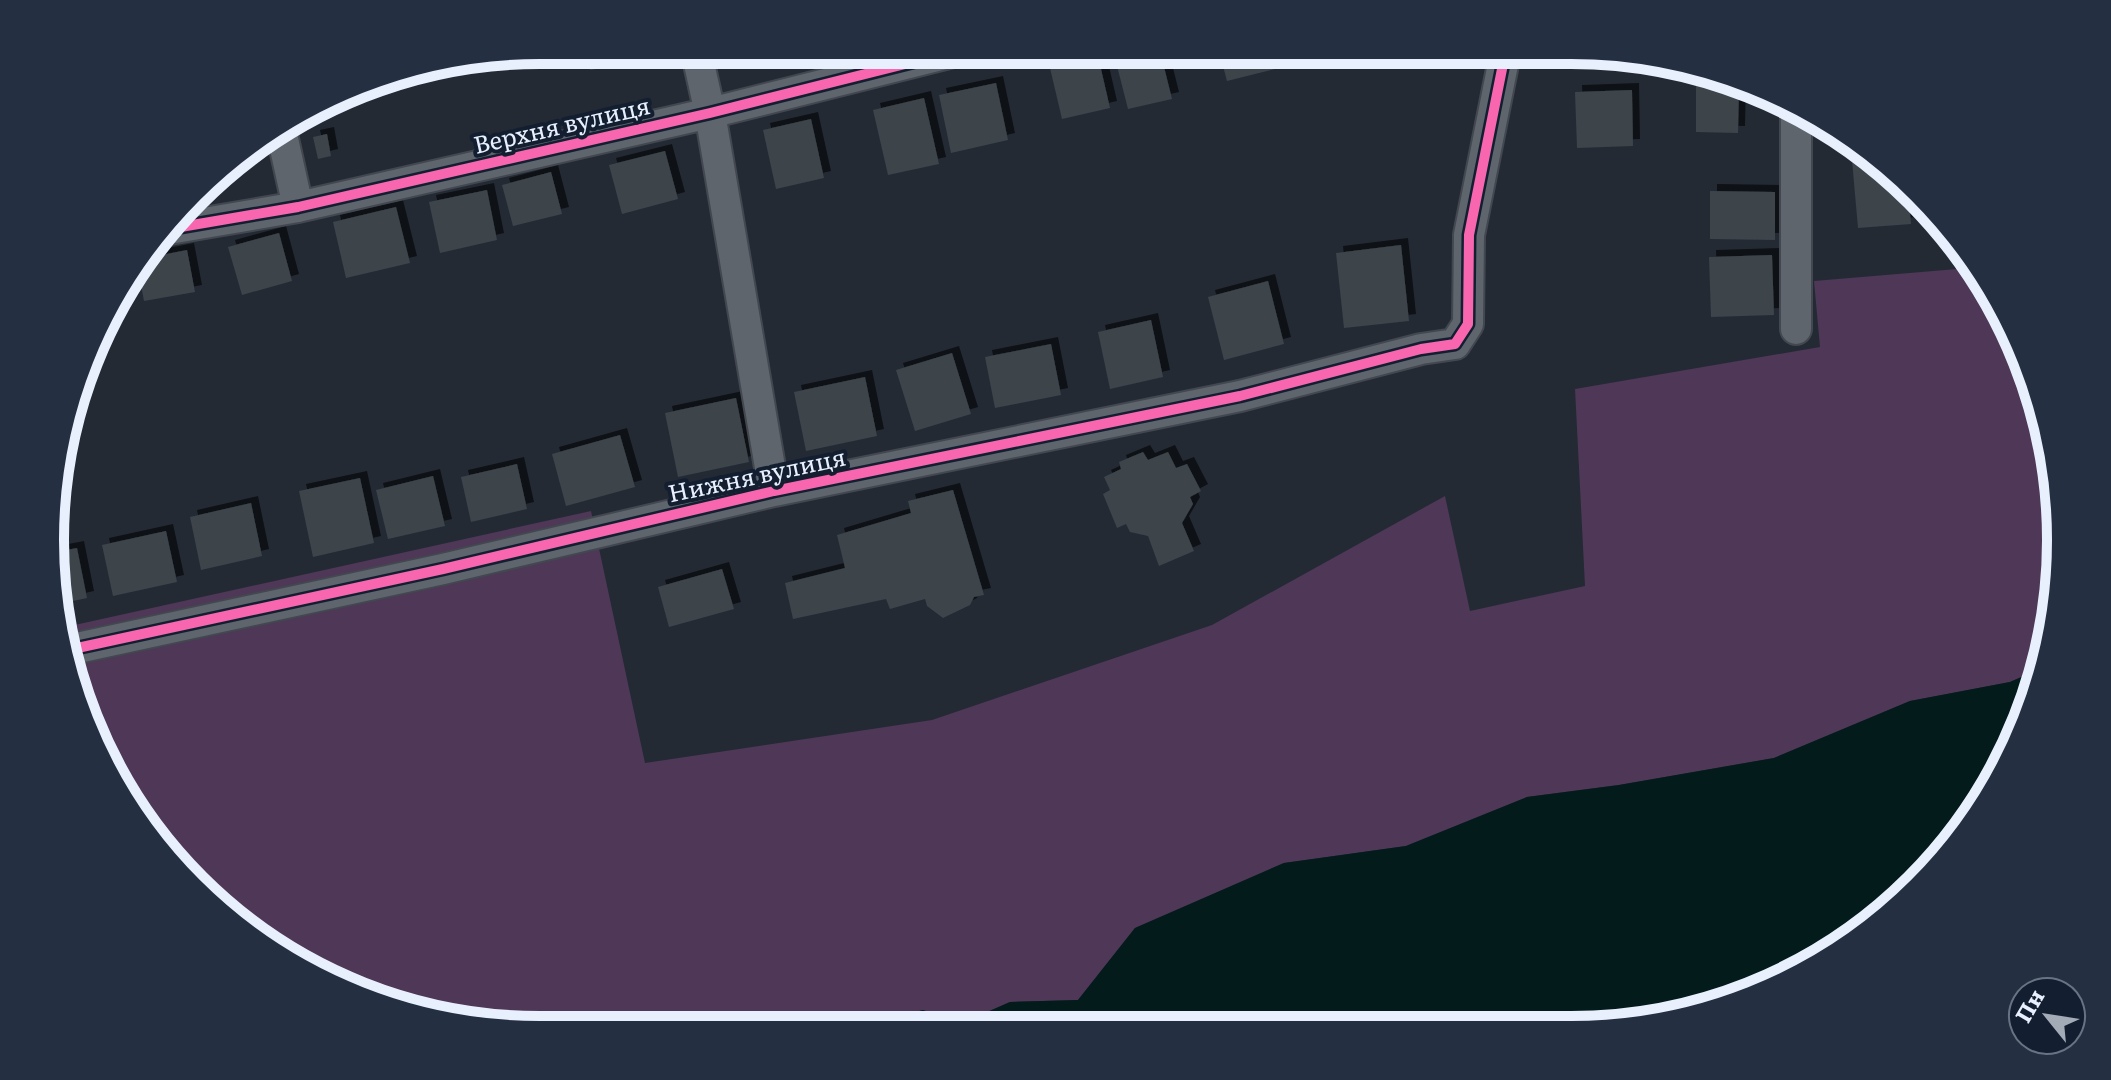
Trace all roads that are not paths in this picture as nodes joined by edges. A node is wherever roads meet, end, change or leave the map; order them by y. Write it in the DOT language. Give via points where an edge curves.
graph roads {
  1 [pos="699,64"];
  2 [pos="905,64"];
  3 [pos="1503,64"];
  4 [pos="710,113"];
  5 [pos="1796,121"];
  6 [pos="283,140"];
  7 [pos="298,207"];
  8 [pos="181,227"];
  9 [pos="1796,329"];
  10 [pos="774,491"];
  11 [pos="77,648"];
  1 -- 4 [label="street"];
  2 -- 4 [label="street, Верхня вулиця"];
  3 -- 10 [label="street, Нижня вулиця" via="1469,235 1468,324 1455,344 1240,396"];
  4 -- 7 [label="street, Верхня вулиця"];
  4 -- 10 [label="street"];
  5 -- 9 [label="street"];
  6 -- 7 [label="street"];
  7 -- 8 [label="street, Верхня вулиця"];
  10 -- 11 [label="street, Нижня вулиця"];
}
